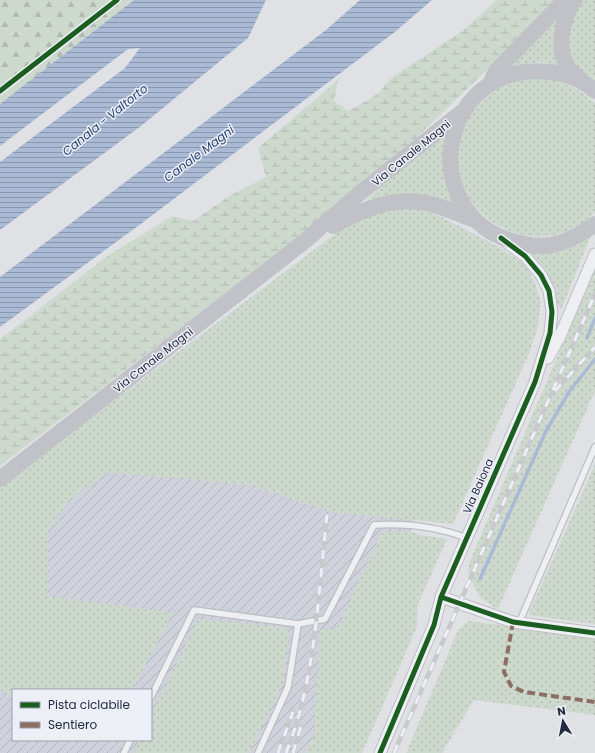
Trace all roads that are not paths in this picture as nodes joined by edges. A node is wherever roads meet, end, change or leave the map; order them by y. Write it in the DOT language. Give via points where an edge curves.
graph roads {
  1 [pos="565,0"];
  2 [pos="575,0"];
  3 [pos="490,84"];
  4 [pos="593,89"];
  5 [pos="462,112"];
  6 [pos="475,220"];
  7 [pos="595,224"];
  8 [pos="501,238"];
  9 [pos="305,241"];
  10 [pos="595,254"];
  11 [pos="535,382"];
  12 [pos="595,447"];
  13 [pos="0,479"];
  14 [pos="467,538"];
  15 [pos="441,597"];
  16 [pos="519,623"];
  17 [pos="298,624"];
  18 [pos="595,633"];
  19 [pos="152,695"];
  20 [pos="130,741"];
  21 [pos="124,753"];
  22 [pos="258,753"];
  23 [pos="380,753"];
  1 -- 3 [label="main road" via="496,71"];
  2 -- 4 [label="main road" via="562,28 563,53 569,70"];
  3 -- 4 [label="main road" via="514,73 541,70 567,75"];
  3 -- 5 [label="main road" via="475,96"];
  5 -- 6 [label="main road" via="453,134 449,157 452,180 461,202"];
  5 -- 9 [label="main road, Via Canale Magni" via="360,193"];
  6 -- 8 [label="main road"];
  6 -- 9 [label="main road, Via Canale Magni" via="431,204 401,201 351,216"];
  7 -- 8 [label="main road" via="576,238 551,245 526,245"];
  8 -- 11 [label="street, Via Baiona" via="526,256 541,275 548,291 552,312 550,333"];
  9 -- 13 [label="main road, Via Canale Magni"];
  10 -- 11 [label="street, Via Baiona" via="560,336"];
  11 -- 14 [label="street, Via Baiona"];
  12 -- 16 [label="lane"];
  14 -- 15 [label="street, Via Baiona"];
  14 -- 17 [label="lane" via="449,532 394,524 374,525 325,619"];
  15 -- 16 [label="street" via="502,620"];
  15 -- 23 [label="street, Via Baiona" via="434,626"];
  16 -- 18 [label="street"];
  17 -- 19 [label="lane" via="194,610"];
  17 -- 22 [label="lane" via="288,687"];
  20 -- 21 [label="lane"];
}
